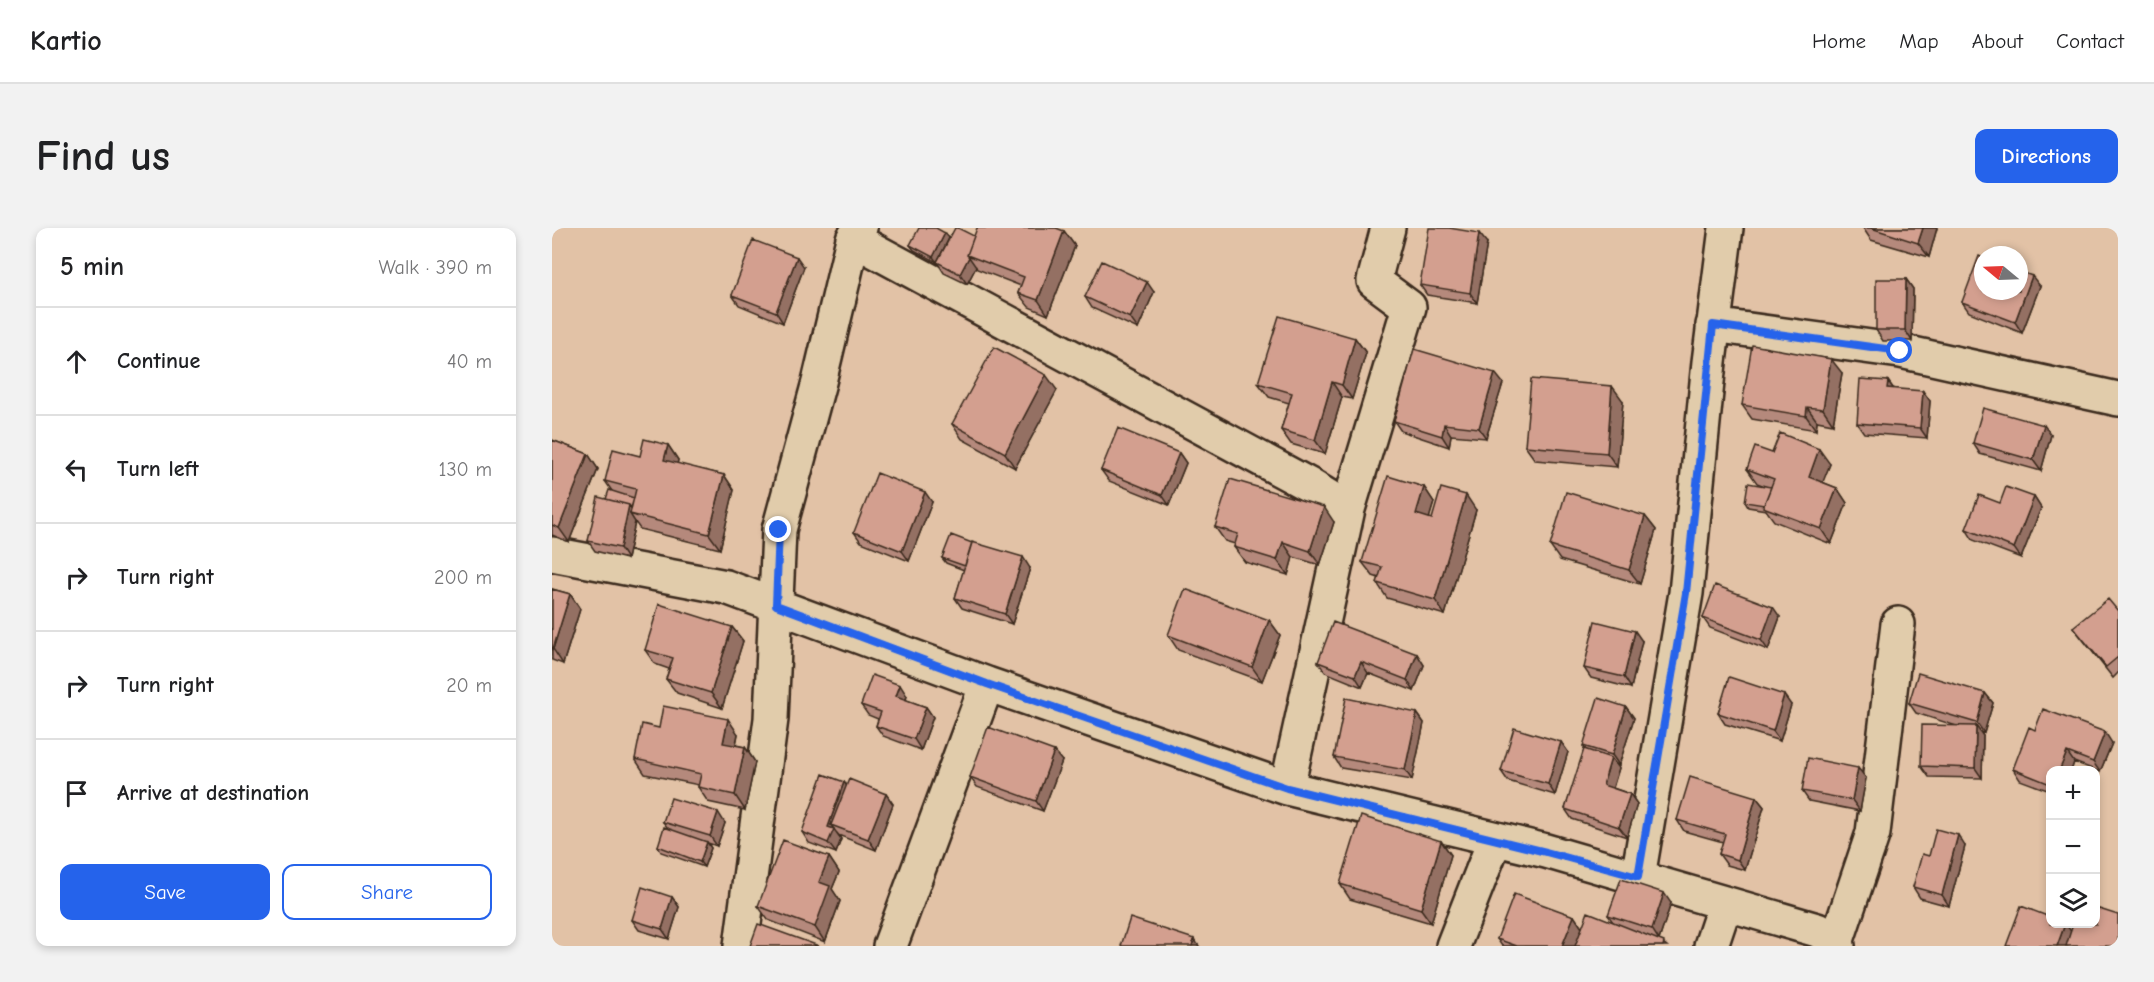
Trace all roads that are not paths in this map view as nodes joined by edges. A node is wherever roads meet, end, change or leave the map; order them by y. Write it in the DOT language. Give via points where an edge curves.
graph roads {
  1 [pos="1388,228"];
  2 [pos="1726,228"];
  3 [pos="856,234"];
  4 [pos="1713,325"];
  5 [pos="2118,399"];
  6 [pos="1347,509"];
  7 [pos="552,554"];
  8 [pos="776,605"];
  9 [pos="1898,624"];
  10 [pos="987,684"];
  11 [pos="1287,788"];
  12 [pos="1495,839"];
  13 [pos="1638,877"];
  14 [pos="1725,904"];
  15 [pos="1838,943"];
  16 [pos="741,946"];
  17 [pos="890,946"];
  18 [pos="1454,946"];
  19 [pos="1711,946"];
  1 -- 6 [label="street" via="1374,281 1409,307"];
  2 -- 4 [label="street"];
  3 -- 6 [label="street"];
  3 -- 8 [label="street" via="779,530"];
  4 -- 5 [label="street" via="1900,351"];
  4 -- 13 [label="street" via="1686,593"];
  6 -- 11 [label="street"];
  7 -- 8 [label="street" via="726,586"];
  8 -- 10 [label="street"];
  8 -- 16 [label="street" via="771,719"];
  9 -- 15 [label="street" via="1873,833"];
  10 -- 11 [label="street"];
  10 -- 17 [label="street"];
  11 -- 12 [label="street"];
  12 -- 13 [label="street"];
  12 -- 18 [label="street"];
  13 -- 14 [label="street"];
  14 -- 15 [label="street" via="1817,930"];
  14 -- 19 [label="street"];
}
